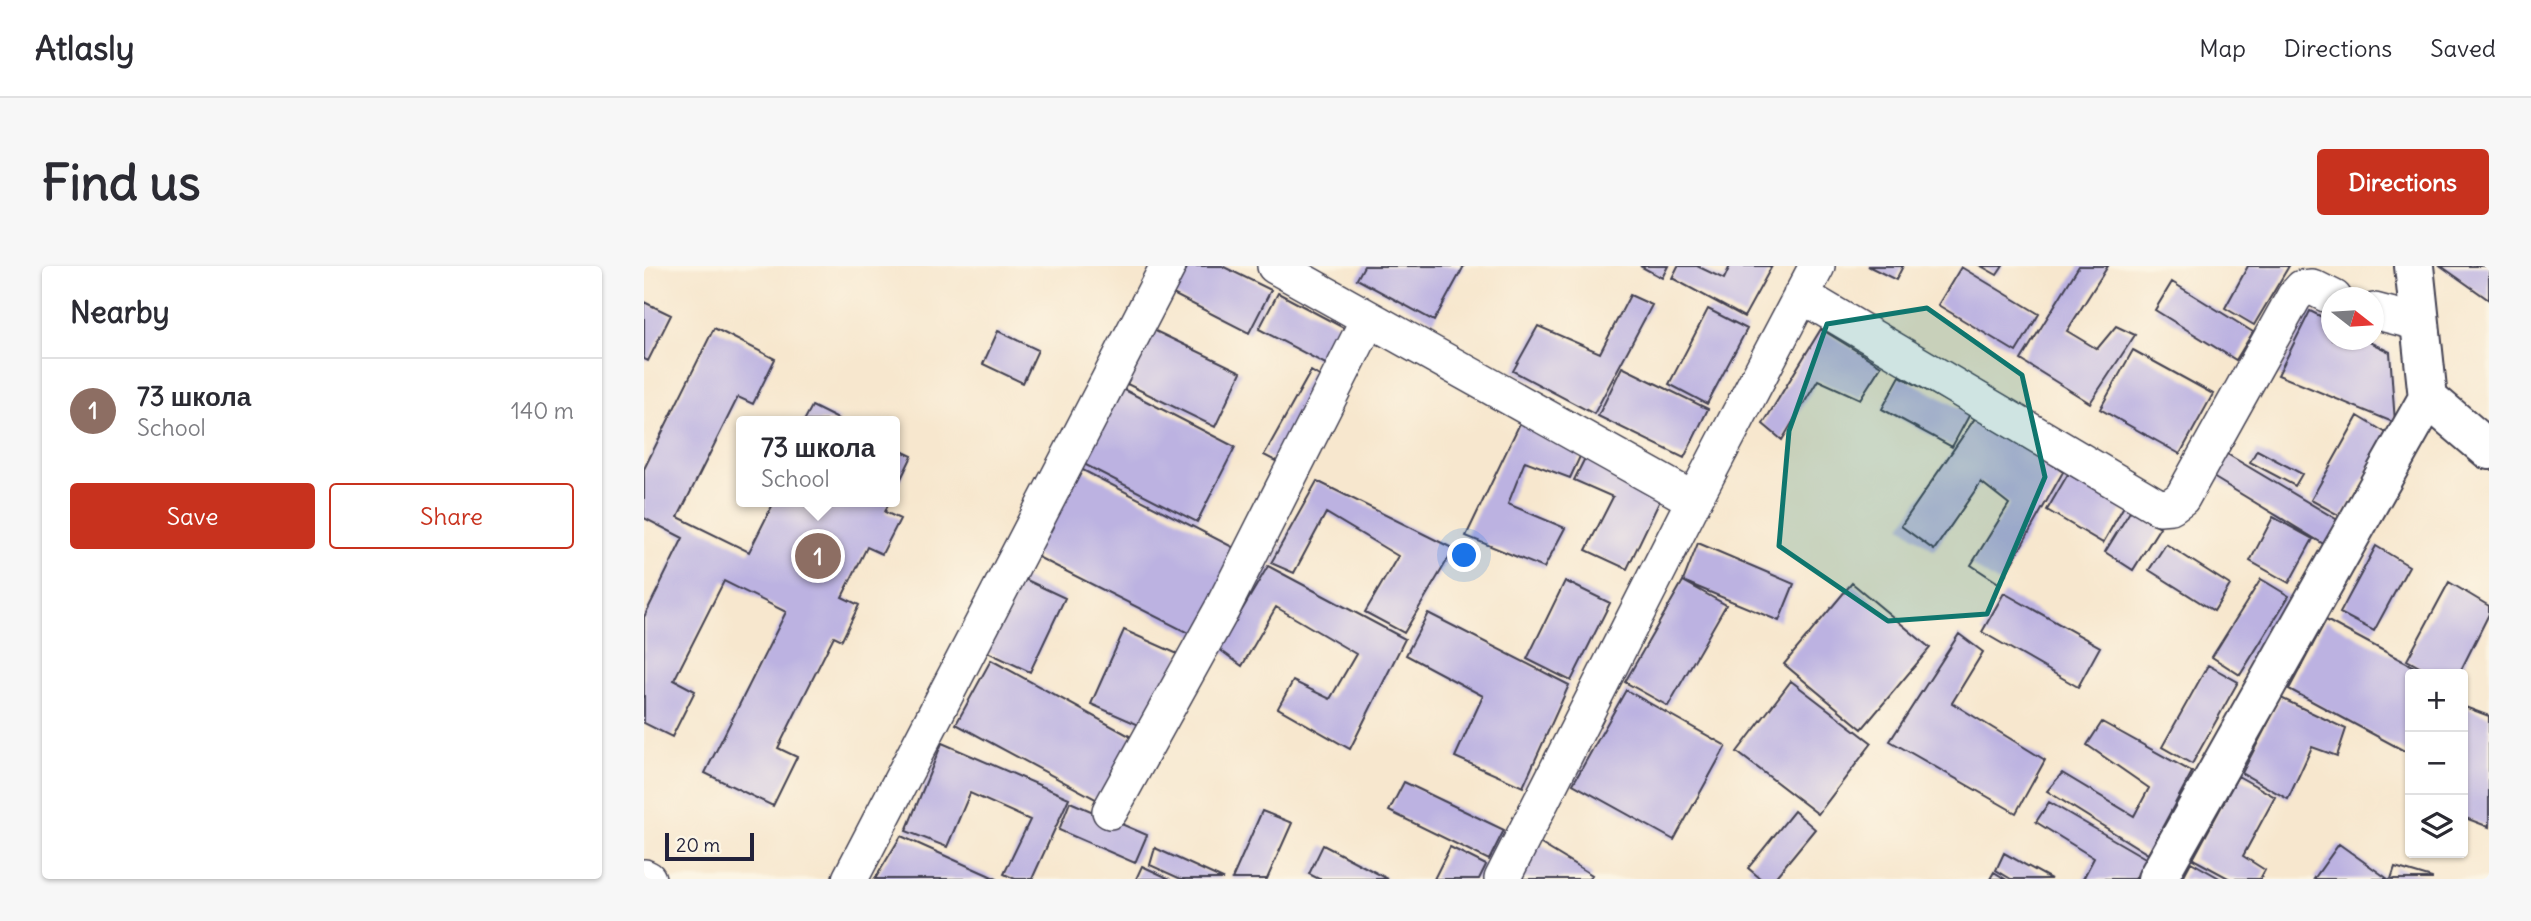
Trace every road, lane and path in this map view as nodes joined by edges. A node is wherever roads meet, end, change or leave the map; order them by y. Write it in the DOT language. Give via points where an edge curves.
graph roads {
  1 [pos="1168,266"];
  2 [pos="1275,266"];
  3 [pos="2414,266"];
  4 [pos="1809,280"];
  5 [pos="2321,292"];
  6 [pos="2384,314"];
  7 [pos="1368,320"];
  8 [pos="2420,323"];
  9 [pos="2428,398"];
  10 [pos="2489,450"];
  11 [pos="1693,500"];
  12 [pos="1110,811"];
  13 [pos="850,879"];
  14 [pos="1503,879"];
  15 [pos="2157,879"];
  1 -- 13 [label="street"];
  2 -- 7 [label="street"];
  3 -- 8 [label="street"];
  4 -- 5 [label="street" via="2159,507 2182,498 2294,297 2302,288"];
  4 -- 11 [label="street"];
  6 -- 8 [label="street"];
  7 -- 11 [label="street"];
  7 -- 12 [label="street" via="1222,609"];
  8 -- 9 [label="street"];
  9 -- 10 [label="street"];
  9 -- 15 [label="street"];
  11 -- 14 [label="street"];
}
